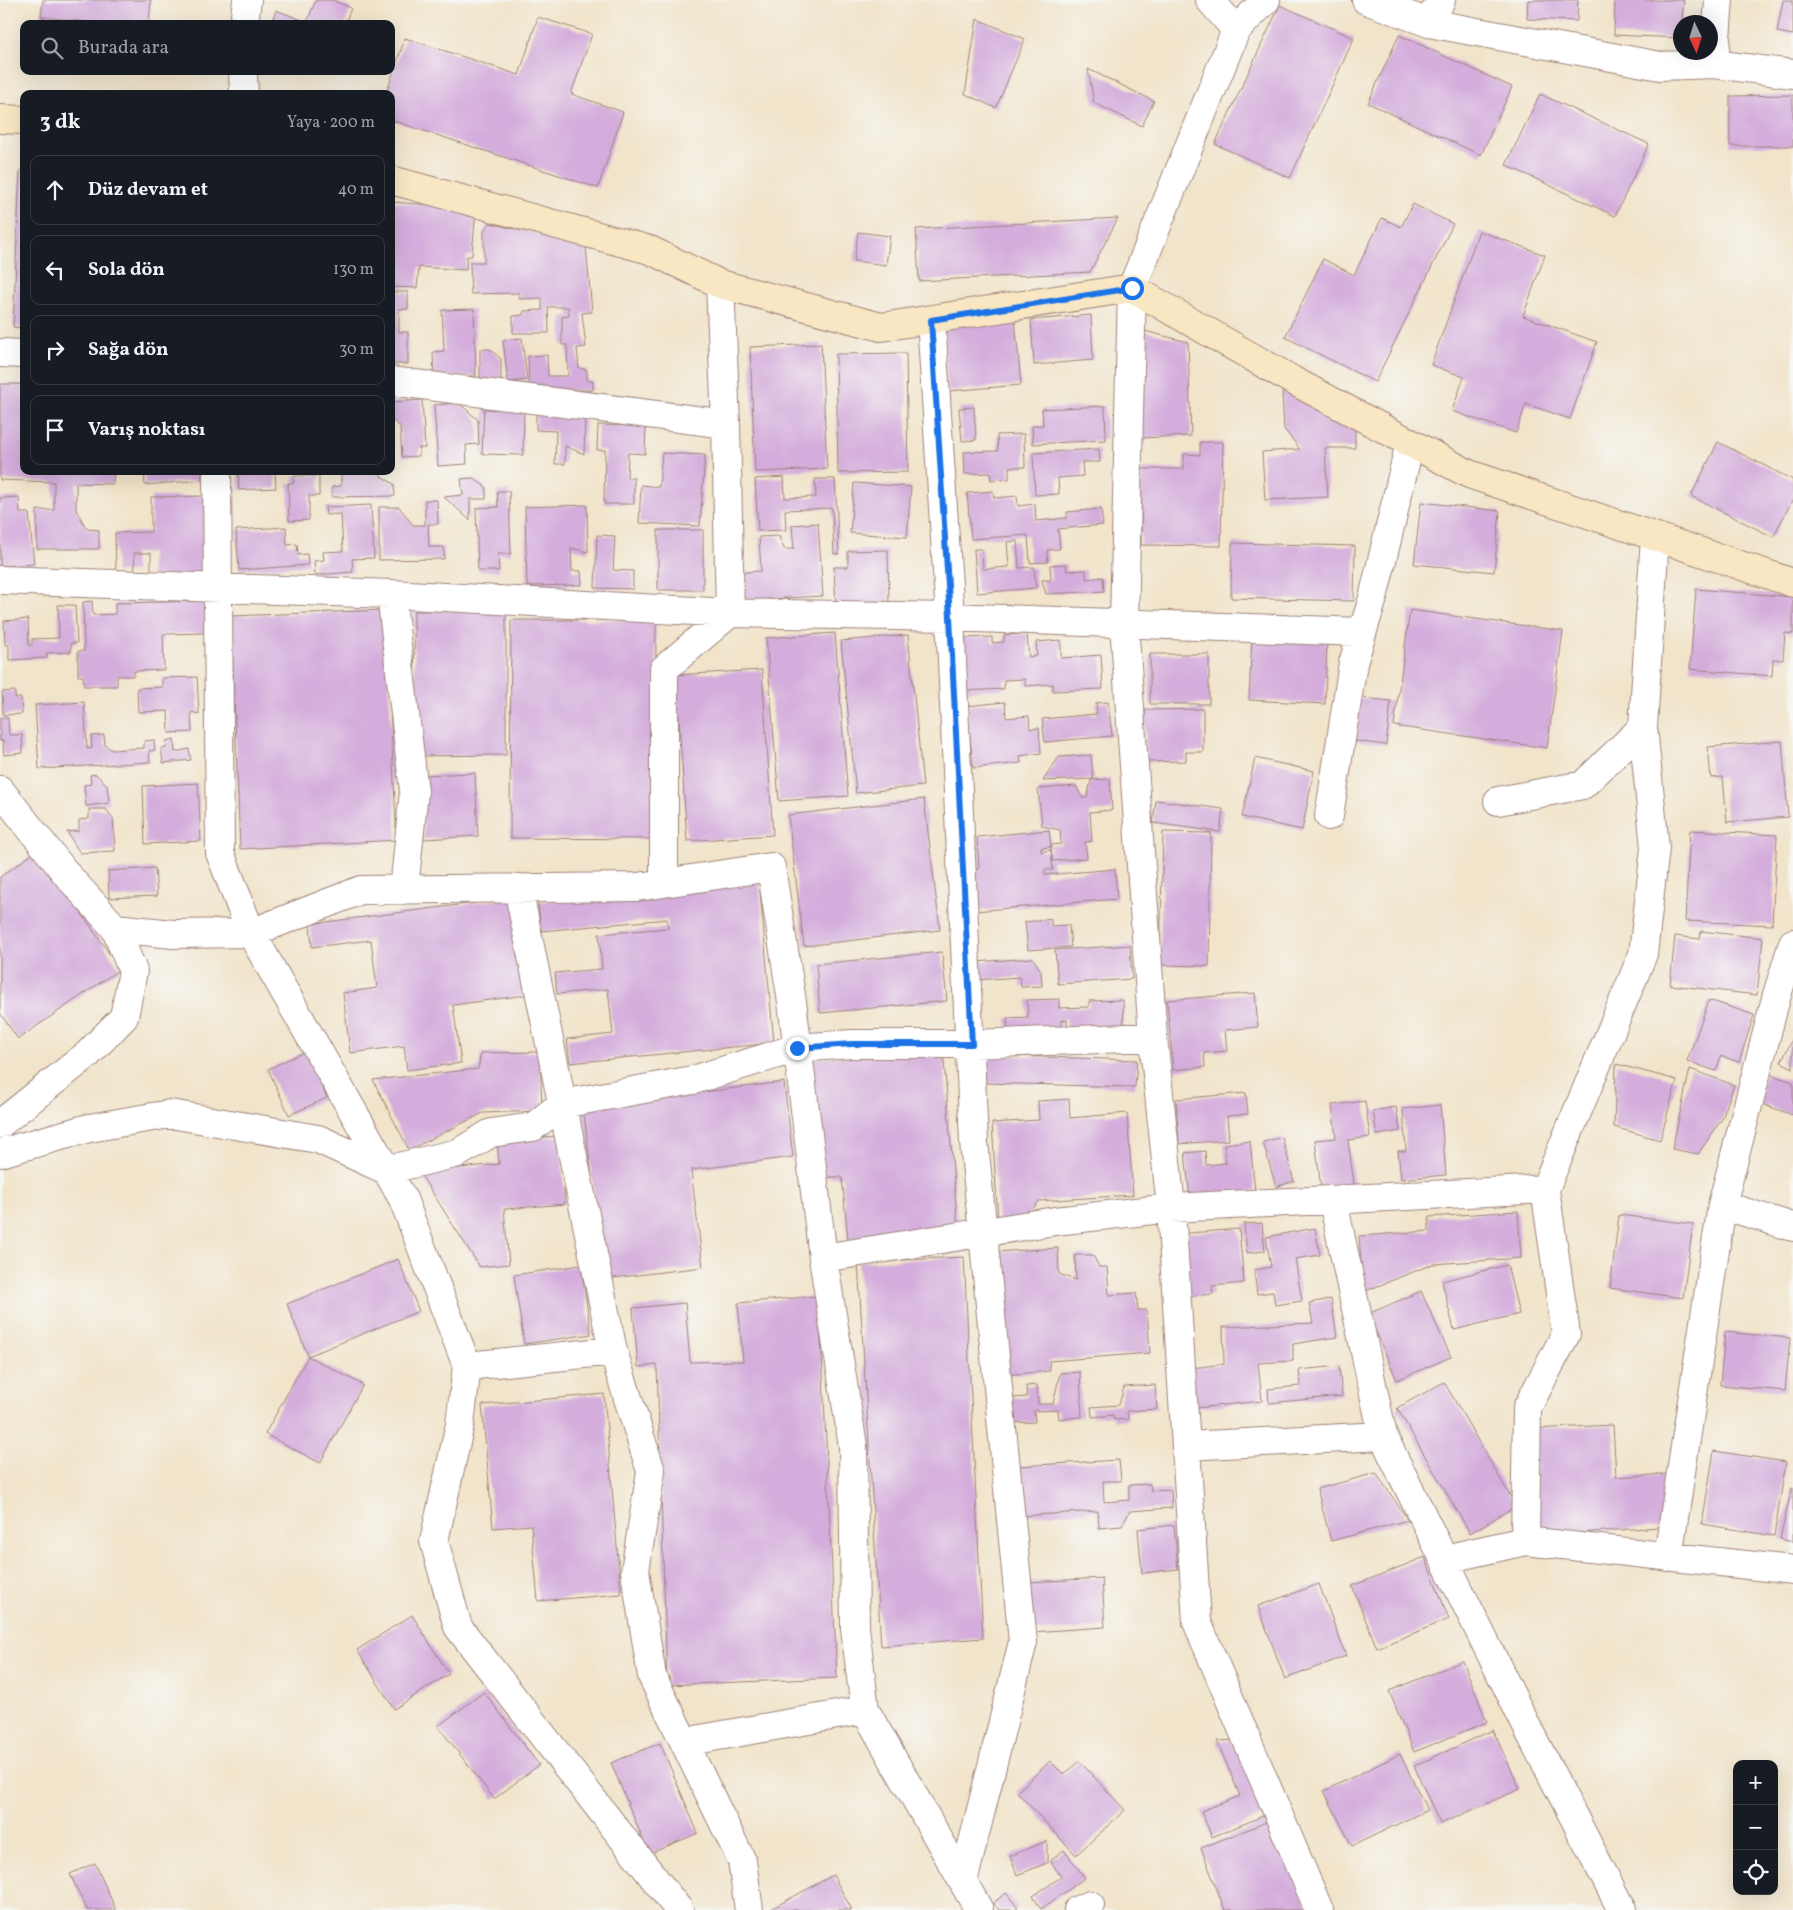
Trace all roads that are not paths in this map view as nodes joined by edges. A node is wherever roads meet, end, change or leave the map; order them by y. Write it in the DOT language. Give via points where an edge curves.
graph roads {
  1 [pos="247,0"];
  2 [pos="1210,0"];
  3 [pos="1266,0"];
  4 [pos="1366,0"];
  5 [pos="1719,0"];
  6 [pos="1435,12"];
  7 [pos="244,20"];
  8 [pos="1236,30"];
  9 [pos="1714,64"];
  10 [pos="1793,74"];
  11 [pos="243,75"];
  12 [pos="244,90"];
  13 [pos="0,119"];
  14 [pos="20,120"];
  15 [pos="395,181"];
  16 [pos="720,284"];
  17 [pos="1132,288"];
  18 [pos="931,320"];
  19 [pos="0,353"];
  20 [pos="20,354"];
  21 [pos="395,382"];
  22 [pos="726,424"];
  23 [pos="1410,443"];
  24 [pos="217,475"];
  25 [pos="1655,537"];
  26 [pos="0,580"];
  27 [pos="1793,584"];
  28 [pos="217,589"];
  29 [pos="391,594"];
  30 [pos="730,613"];
  31 [pos="950,617"];
  32 [pos="1124,623"];
  33 [pos="1362,632"];
  34 [pos="1642,727"];
  35 [pos="0,790"];
  36 [pos="1498,801"];
  37 [pos="1329,816"];
  38 [pos="664,883"];
  39 [pos="518,888"];
  40 [pos="404,890"];
  41 [pos="115,928"];
  42 [pos="251,933"];
  43 [pos="1793,943"];
  44 [pos="1785,1000"];
  45 [pos="1153,1037"];
  46 [pos="972,1044"];
  47 [pos="797,1048"];
  48 [pos="562,1104"];
  49 [pos="0,1124"];
  50 [pos="0,1153"];
  51 [pos="386,1170"];
  52 [pos="1545,1189"];
  53 [pos="1333,1201"];
  54 [pos="1722,1205"];
  55 [pos="1172,1208"];
  56 [pos="1793,1227"];
  57 [pos="982,1232"];
  58 [pos="823,1258"];
  59 [pos="613,1351"];
  60 [pos="467,1366"];
  61 [pos="1383,1436"];
  62 [pos="1186,1446"];
  63 [pos="1525,1541"];
  64 [pos="1668,1557"];
  65 [pos="1445,1560"];
  66 [pos="1793,1570"];
  67 [pos="865,1710"];
  68 [pos="684,1742"];
  69 [pos="963,1882"];
  70 [pos="679,1910"];
  71 [pos="749,1910"];
  72 [pos="979,1910"];
  73 [pos="1319,1910"];
  74 [pos="1622,1910"];
  1 -- 7 [label="street"];
  2 -- 8 [label="street"];
  3 -- 8 [label="street"];
  4 -- 6 [label="street"];
  5 -- 9 [label="street"];
  6 -- 9 [label="street" via="1660,66"];
  8 -- 17 [label="street"];
  9 -- 10 [label="street"];
  11 -- 12 [label="street"];
  13 -- 14 [label="street"];
  15 -- 16 [label="street" via="650,250"];
  16 -- 18 [label="street" via="880,327"];
  16 -- 22 [label="street"];
  17 -- 18 [label="street"];
  17 -- 23 [label="street"];
  17 -- 32 [label="street"];
  18 -- 31 [label="street"];
  19 -- 20 [label="street"];
  21 -- 22 [label="street"];
  22 -- 30 [label="street"];
  23 -- 25 [label="street" via="1469,474"];
  23 -- 33 [label="street"];
  24 -- 28 [label="street"];
  25 -- 27 [label="street"];
  25 -- 34 [label="street"];
  26 -- 28 [label="street"];
  28 -- 29 [label="street"];
  28 -- 42 [label="street" via="220,853"];
  29 -- 30 [label="street"];
  29 -- 40 [label="street" via="414,791"];
  30 -- 31 [label="street"];
  30 -- 38 [label="street" via="664,669"];
  31 -- 32 [label="street"];
  31 -- 46 [label="street"];
  32 -- 33 [label="street"];
  32 -- 45 [label="street"];
  33 -- 37 [label="street" via="1353,663"];
  34 -- 36 [label="street" via="1583,784"];
  34 -- 52 [label="street" via="1655,848 1643,954"];
  35 -- 41 [label="street" via="68,876"];
  38 -- 39 [label="street" via="637,887"];
  38 -- 47 [label="street" via="771,867"];
  39 -- 40 [label="street"];
  39 -- 48 [label="street"];
  40 -- 42 [label="street" via="361,890"];
  41 -- 42 [label="street" via="173,934"];
  41 -- 49 [label="street" via="133,972 124,1017 88,1054"];
  42 -- 51 [label="street"];
  43 -- 44 [label="street"];
  44 -- 54 [label="street"];
  45 -- 46 [label="street"];
  45 -- 55 [label="street"];
  46 -- 47 [label="street" via="852,1044"];
  46 -- 57 [label="street" via="974,1142"];
  47 -- 48 [label="street" via="693,1080"];
  47 -- 58 [label="street"];
  48 -- 51 [label="street" via="533,1127 491,1134 458,1153"];
  48 -- 59 [label="street"];
  50 -- 51 [label="street" via="89,1128 170,1114 318,1138"];
  51 -- 60 [label="street" via="402,1199"];
  52 -- 53 [label="street"];
  52 -- 63 [label="street" via="1566,1334 1527,1408"];
  53 -- 55 [label="street"];
  53 -- 61 [label="street"];
  54 -- 56 [label="street"];
  54 -- 64 [label="street"];
  55 -- 57 [label="street"];
  55 -- 62 [label="street"];
  57 -- 58 [label="street"];
  57 -- 69 [label="street" via="1023,1642"];
  58 -- 67 [label="street" via="853,1446 855,1628"];
  59 -- 60 [label="street"];
  59 -- 68 [label="street" via="651,1471 635,1571 652,1676"];
  60 -- 70 [label="street" via="460,1424 434,1542 458,1627"];
  61 -- 62 [label="street"];
  61 -- 65 [label="street"];
  62 -- 73 [label="street" via="1197,1622"];
  63 -- 64 [label="street"];
  63 -- 65 [label="street"];
  64 -- 66 [label="street"];
  65 -- 74 [label="street"];
  67 -- 68 [label="street"];
  67 -- 69 [label="street"];
  68 -- 71 [label="street" via="742,1862"];
  69 -- 72 [label="street"];
}
